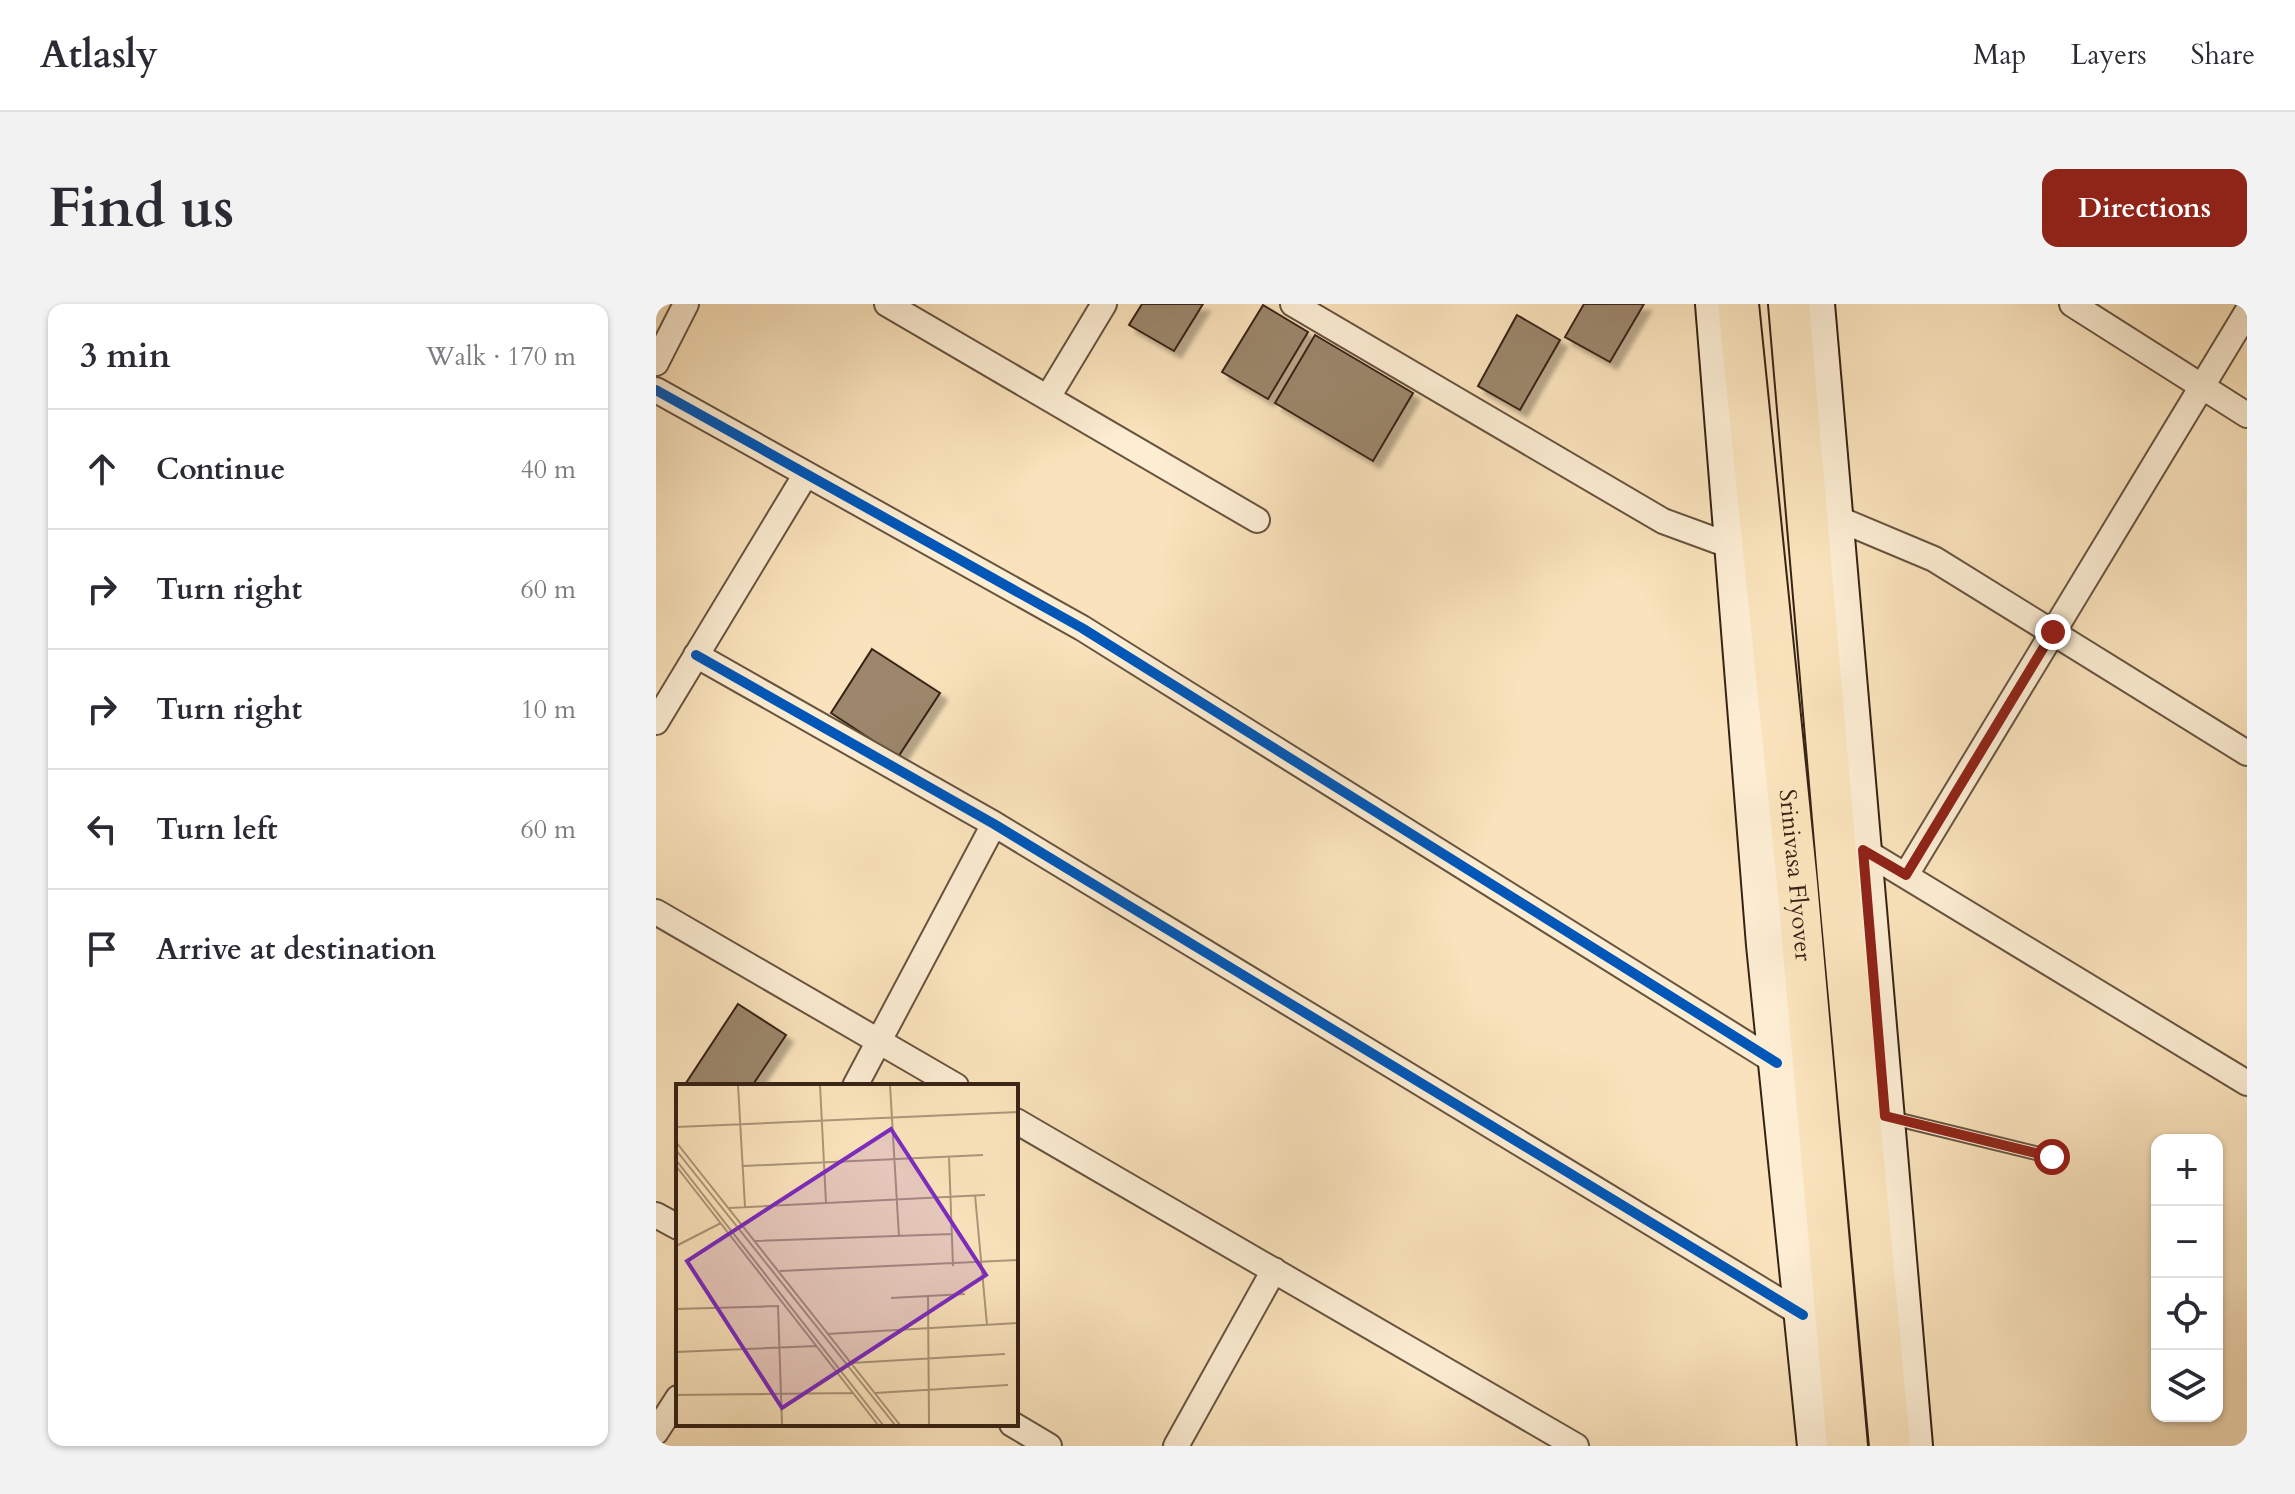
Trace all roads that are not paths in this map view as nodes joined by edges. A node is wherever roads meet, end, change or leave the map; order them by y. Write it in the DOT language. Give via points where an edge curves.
graph roads {
  1 [pos="686,304"];
  2 [pos="887,304"];
  3 [pos="1104,304"];
  4 [pos="1293,304"];
  5 [pos="1789,304"];
  6 [pos="1816,304"];
  7 [pos="2072,304"];
  8 [pos="1718,305"];
  9 [pos="2247,312"];
  10 [pos="656,363"];
  11 [pos="2202,386"];
  12 [pos="656,390"];
  13 [pos="1048,397"];
  14 [pos="2247,415"];
  15 [pos="806,474"];
  16 [pos="1834,517"];
  17 [pos="1257,520"];
  18 [pos="1734,547"];
  19 [pos="2053,632"];
  20 [pos="696,655"];
  21 [pos="656,722"];
  22 [pos="2247,753"];
  23 [pos="994,824"];
  24 [pos="1863,850"];
  25 [pos="1906,875"];
  26 [pos="656,912"];
  27 [pos="878,1041"];
  28 [pos="1777,1063"];
  29 [pos="2247,1083"];
  30 [pos="856,1084"];
  31 [pos="953,1084"];
  32 [pos="1885,1116"];
  33 [pos="1018,1122"];
  34 [pos="2052,1157"];
  35 [pos="656,1215"];
  36 [pos="676,1226"];
  37 [pos="1274,1270"];
  38 [pos="1803,1315"];
  39 [pos="676,1401"];
  40 [pos="1015,1426"];
  41 [pos="656,1432"];
  42 [pos="1049,1446"];
  43 [pos="1176,1446"];
  44 [pos="1576,1446"];
  45 [pos="1816,1446"];
  46 [pos="1847,1446"];
  47 [pos="1890,1446"];
  48 [pos="1914,1446"];
  1 -- 10 [label="street"];
  2 -- 13 [label="street"];
  3 -- 13 [label="street"];
  4 -- 18 [label="street" via="1663,521"];
  5 -- 47 [label="main road, Srinivasa Flyover"];
  6 -- 16 [label="street"];
  7 -- 11 [label="street"];
  8 -- 18 [label="street"];
  8 -- 46 [label="main road, Srinivasa Flyover" via="1797,883"];
  9 -- 11 [label="street"];
  11 -- 14 [label="street"];
  11 -- 19 [label="street"];
  12 -- 15 [label="street"];
  13 -- 17 [label="street"];
  15 -- 20 [label="street"];
  15 -- 28 [label="street" via="1082,628"];
  16 -- 19 [label="street" via="1934,559"];
  16 -- 24 [label="street"];
  18 -- 28 [label="street"];
  19 -- 22 [label="street"];
  19 -- 25 [label="street"];
  20 -- 21 [label="street"];
  20 -- 23 [label="street"];
  23 -- 27 [label="street"];
  23 -- 38 [label="street"];
  24 -- 25 [label="street"];
  24 -- 32 [label="street"];
  25 -- 29 [label="street"];
  26 -- 27 [label="street"];
  27 -- 30 [label="street"];
  27 -- 31 [label="street"];
  28 -- 38 [label="street"];
  32 -- 34 [label="lane"];
  32 -- 48 [label="street"];
  33 -- 37 [label="street"];
  35 -- 36 [label="street"];
  37 -- 43 [label="street"];
  37 -- 44 [label="street"];
  38 -- 45 [label="street"];
  39 -- 41 [label="street"];
  40 -- 42 [label="street"];
}
